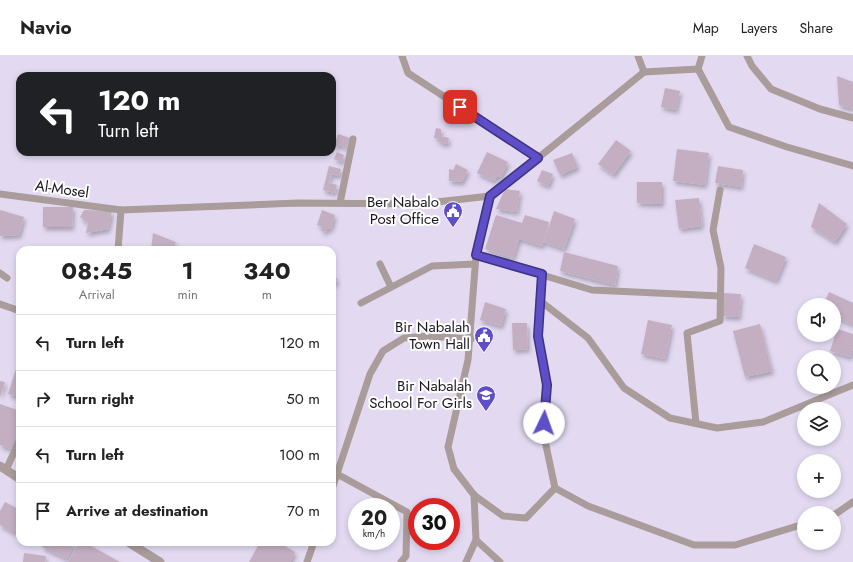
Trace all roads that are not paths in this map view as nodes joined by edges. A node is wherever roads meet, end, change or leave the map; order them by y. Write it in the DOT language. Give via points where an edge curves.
graph roads {
  1 [pos="402,56"];
  2 [pos="638,56"];
  3 [pos="702,56"];
  4 [pos="747,56"];
  5 [pos="698,69"];
  6 [pos="644,72"];
  7 [pos="853,118"];
  8 [pos="353,139"];
  9 [pos="538,158"];
  10 [pos="853,166"];
  11 [pos="720,190"];
  12 [pos="0,194"];
  13 [pos="490,196"];
  14 [pos="340,203"];
  15 [pos="121,210"];
  16 [pos="118,246"];
  17 [pos="476,255"];
  18 [pos="380,264"];
  19 [pos="475,264"];
  20 [pos="0,273"];
  21 [pos="542,274"];
  22 [pos="7,278"];
  23 [pos="392,287"];
  24 [pos="720,296"];
  25 [pos="539,300"];
  26 [pos="361,303"];
  27 [pos="0,304"];
  28 [pos="16,310"];
  29 [pos="471,339"];
  30 [pos="853,385"];
  31 [pos="696,423"];
  32 [pos="16,446"];
  33 [pos="3,468"];
  34 [pos="338,474"];
  35 [pos="16,476"];
  36 [pos="336,479"];
  37 [pos="555,488"];
  38 [pos="474,495"];
  39 [pos="853,502"];
  40 [pos="841,510"];
  41 [pos="797,526"];
  42 [pos="476,540"];
  43 [pos="134,546"];
  44 [pos="313,546"];
  45 [pos="160,562"];
  46 [pos="307,562"];
  47 [pos="401,562"];
  48 [pos="466,562"];
  49 [pos="500,562"];
  1 -- 9 [label="street" via="408,73"];
  2 -- 6 [label="street"];
  3 -- 5 [label="street"];
  4 -- 7 [label="street" via="771,90 820,109"];
  5 -- 6 [label="street"];
  5 -- 10 [label="street" via="729,127"];
  6 -- 9 [label="street"];
  8 -- 14 [label="street"];
  9 -- 13 [label="street"];
  11 -- 24 [label="street" via="713,230 721,268"];
  12 -- 15 [label="street, Al-Mosel"];
  13 -- 14 [label="street, Al-Mosel" via="419,204"];
  13 -- 17 [label="street"];
  14 -- 15 [label="street, Al-Mosel"];
  15 -- 16 [label="street"];
  17 -- 19 [label="street"];
  17 -- 21 [label="street"];
  18 -- 23 [label="street"];
  19 -- 23 [label="street" via="432,266"];
  19 -- 29 [label="street"];
  20 -- 22 [label="street"];
  21 -- 24 [label="street" via="592,290"];
  21 -- 25 [label="street"];
  23 -- 26 [label="street"];
  24 -- 31 [label="street" via="720,321 687,333"];
  25 -- 31 [label="street" via="588,338 624,388 670,418"];
  25 -- 37 [label="street" via="538,336 547,385 544,436"];
  27 -- 28 [label="street"];
  29 -- 34 [label="street" via="428,336 404,338 383,351 370,374"];
  29 -- 38 [label="street" via="448,447 454,468"];
  30 -- 31 [label="street" via="763,422 717,428"];
  32 -- 33 [label="street"];
  33 -- 35 [label="street"];
  34 -- 36 [label="street"];
  34 -- 47 [label="street" via="407,512 406,556"];
  37 -- 38 [label="street" via="526,518 503,516"];
  37 -- 41 [label="street" via="588,506 694,545 735,545"];
  38 -- 42 [label="street"];
  39 -- 40 [label="street"];
  42 -- 48 [label="street"];
  42 -- 49 [label="street"];
  43 -- 45 [label="street"];
  44 -- 46 [label="street"];
}
